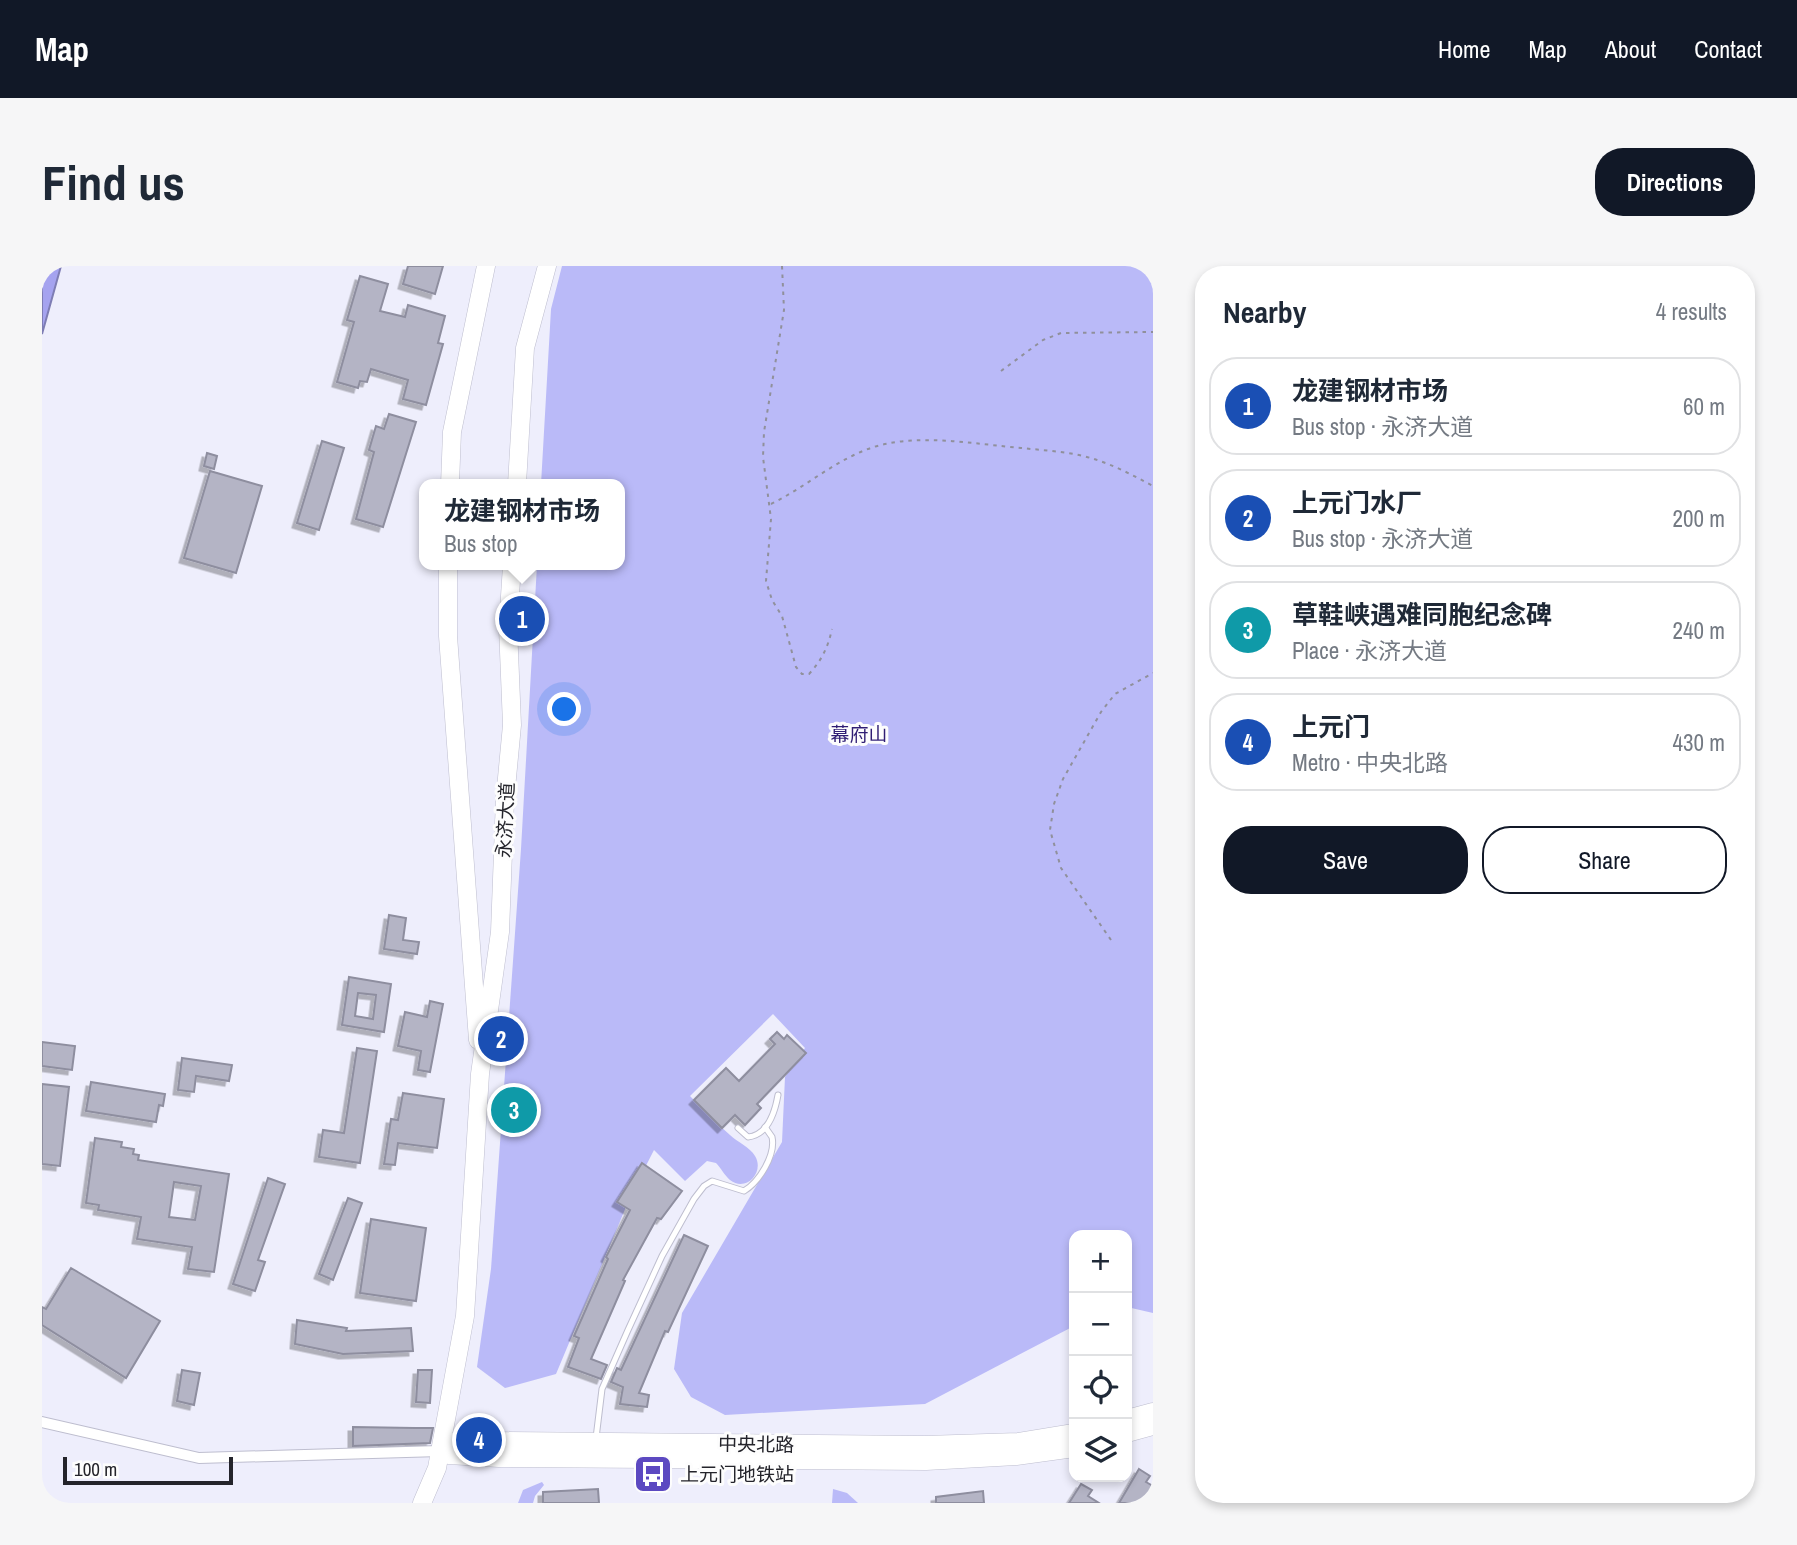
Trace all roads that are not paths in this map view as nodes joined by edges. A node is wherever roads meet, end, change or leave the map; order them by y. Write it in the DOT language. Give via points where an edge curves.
graph roads {
  1 [pos="486,266"];
  2 [pos="547,266"];
  3 [pos="450,479"];
  4 [pos="517,479"];
  5 [pos="448,570"];
  6 [pos="512,570"];
  7 [pos="480,1074"];
  8 [pos="778,1095"];
  9 [pos="765,1127"];
  10 [pos="738,1128"];
  11 [pos="1153,1412"];
  12 [pos="1132,1418"];
  13 [pos="42,1422"];
  14 [pos="1153,1426"];
  15 [pos="1132,1432"];
  16 [pos="1069,1434"];
  17 [pos="595,1441"];
  18 [pos="447,1449"];
  19 [pos="1069,1449"];
  20 [pos="422,1503"];
  21 [pos="432,1503"];
  1 -- 3 [label="main road" via="452,432"];
  2 -- 4 [label="main road" via="525,348"];
  5 -- 7 [label="main road, 永济大道" via="448,636"];
  6 -- 7 [label="main road, 永济大道" via="508,627 512,725 500,932"];
  7 -- 18 [label="main road, 永济大道" via="465,1316"];
  8 -- 9 [label="lane"];
  9 -- 10 [label="lane" via="748,1137"];
  9 -- 17 [label="lane" via="774,1143 753,1186 744,1191 712,1181 704,1186 662,1255 602,1389"];
  11 -- 12 [label="main road"];
  13 -- 18 [label="street, 中央北路" via="199,1458"];
  14 -- 15 [label="main road"];
  16 -- 17 [label="main road, 中央北路" via="1018,1442 925,1446"];
  17 -- 18 [label="main road, 中央北路"];
  18 -- 19 [label="main road, 中央北路" via="499,1458 926,1461"];
  18 -- 20 [label="main road"];
  18 -- 21 [label="main road"];
}
